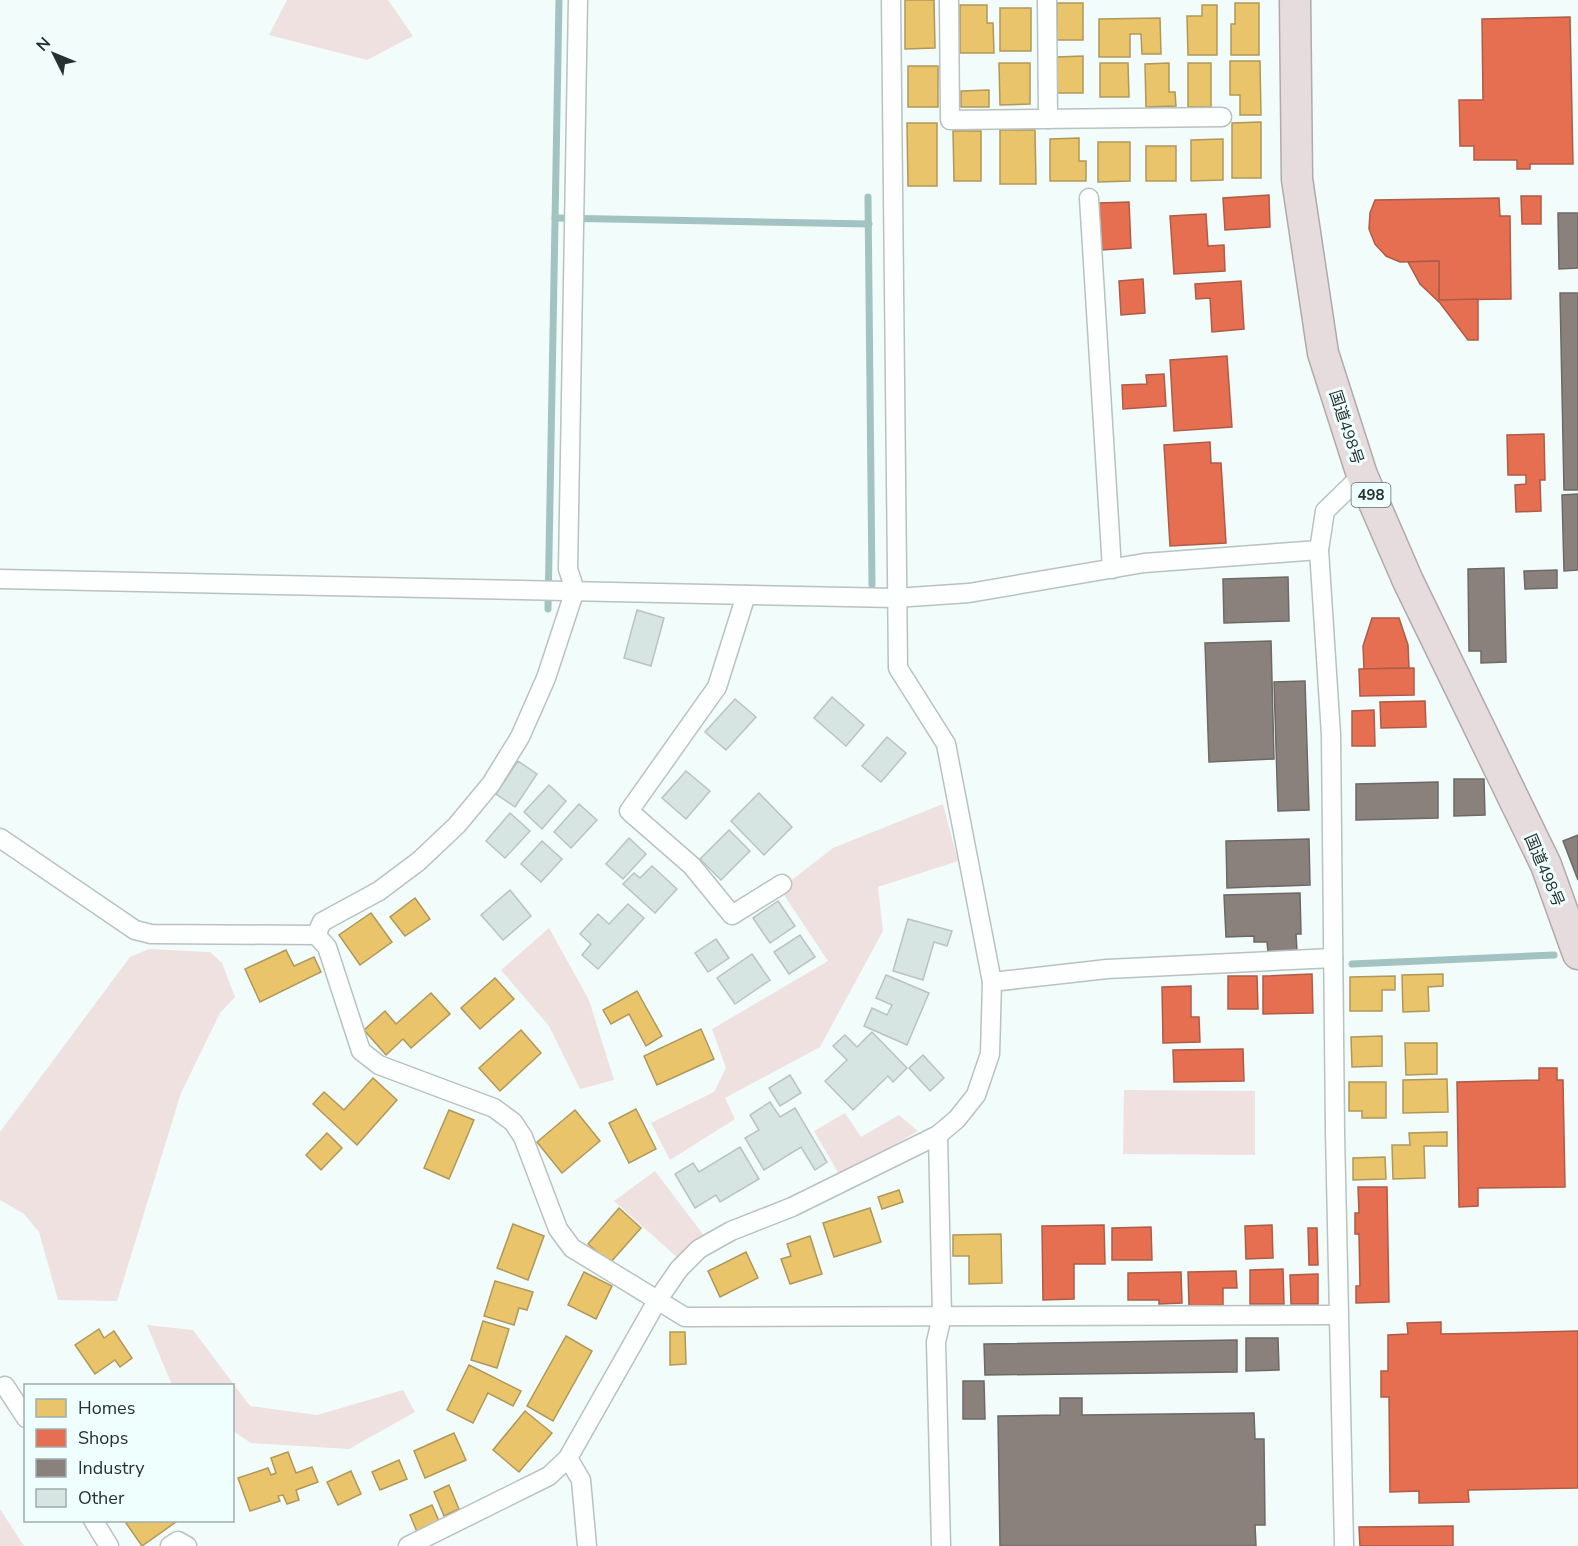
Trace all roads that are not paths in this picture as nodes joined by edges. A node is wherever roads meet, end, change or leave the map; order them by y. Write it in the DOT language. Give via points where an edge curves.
graph roads {
  1 [pos="578,0"];
  2 [pos="891,0"];
  3 [pos="949,0"];
  4 [pos="1047,0"];
  5 [pos="1295,0"];
  6 [pos="1222,117"];
  7 [pos="1048,119"];
  8 [pos="1089,198"];
  9 [pos="1362,475"];
  10 [pos="1319,550"];
  11 [pos="1112,569"];
  12 [pos="0,579"];
  13 [pos="575,590"];
  14 [pos="746,595"];
  15 [pos="895,598"];
  16 [pos="0,838"];
  17 [pos="782,884"];
  18 [pos="316,935"];
  19 [pos="1578,954"];
  20 [pos="1333,958"];
  21 [pos="992,982"];
  22 [pos="938,1135"];
  23 [pos="657,1301"];
  24 [pos="1338,1315"];
  25 [pos="942,1316"];
  26 [pos="5,1386"];
  27 [pos="24,1415"];
  28 [pos="568,1458"];
  29 [pos="94,1522"];
  30 [pos="109,1546"];
  31 [pos="170,1546"];
  32 [pos="187,1546"];
  33 [pos="408,1546"];
  34 [pos="587,1546"];
  35 [pos="941,1546"];
  36 [pos="1344,1546"];
  1 -- 13 [label="street" via="568,569"];
  2 -- 15 [label="street"];
  3 -- 7 [label="street" via="950,120"];
  4 -- 7 [label="street"];
  5 -- 9 [label="highway, 国道498号 / 498" via="1297,179 1323,353"];
  6 -- 7 [label="street"];
  8 -- 11 [label="street"];
  9 -- 10 [label="street" via="1325,511"];
  9 -- 19 [label="highway, 国道498号 / 498" via="1408,582 1546,865"];
  10 -- 11 [label="street" via="1144,563"];
  10 -- 20 [label="street" via="1331,735"];
  11 -- 15 [label="street" via="969,593"];
  12 -- 13 [label="street"];
  13 -- 14 [label="street"];
  13 -- 18 [label="street" via="546,678 520,737 491,784 420,861 379,891 322,921"];
  14 -- 15 [label="street"];
  14 -- 17 [label="street" via="717,687 629,812 692,866 732,915"];
  15 -- 21 [label="street" via="898,668 946,744"];
  16 -- 18 [label="street" via="135,930 162,934"];
  18 -- 23 [label="street" via="327,947 361,1050 379,1065 494,1108 513,1122 523,1137 558,1229 572,1248"];
  20 -- 21 [label="street" via="1107,969"];
  20 -- 24 [label="street"];
  21 -- 22 [label="street" via="987,1064 976,1095"];
  22 -- 23 [label="street" via="699,1249"];
  22 -- 25 [label="street"];
  23 -- 25 [label="street" via="685,1317"];
  23 -- 28 [label="street"];
  24 -- 25 [label="street"];
  24 -- 36 [label="street"];
  25 -- 35 [label="street" via="936,1342"];
  26 -- 27 [label="street"];
  28 -- 33 [label="street" via="549,1476"];
  28 -- 34 [label="street" via="580,1480"];
  29 -- 30 [label="street"];
  31 -- 32 [label="street" via="178,1541"];
}
